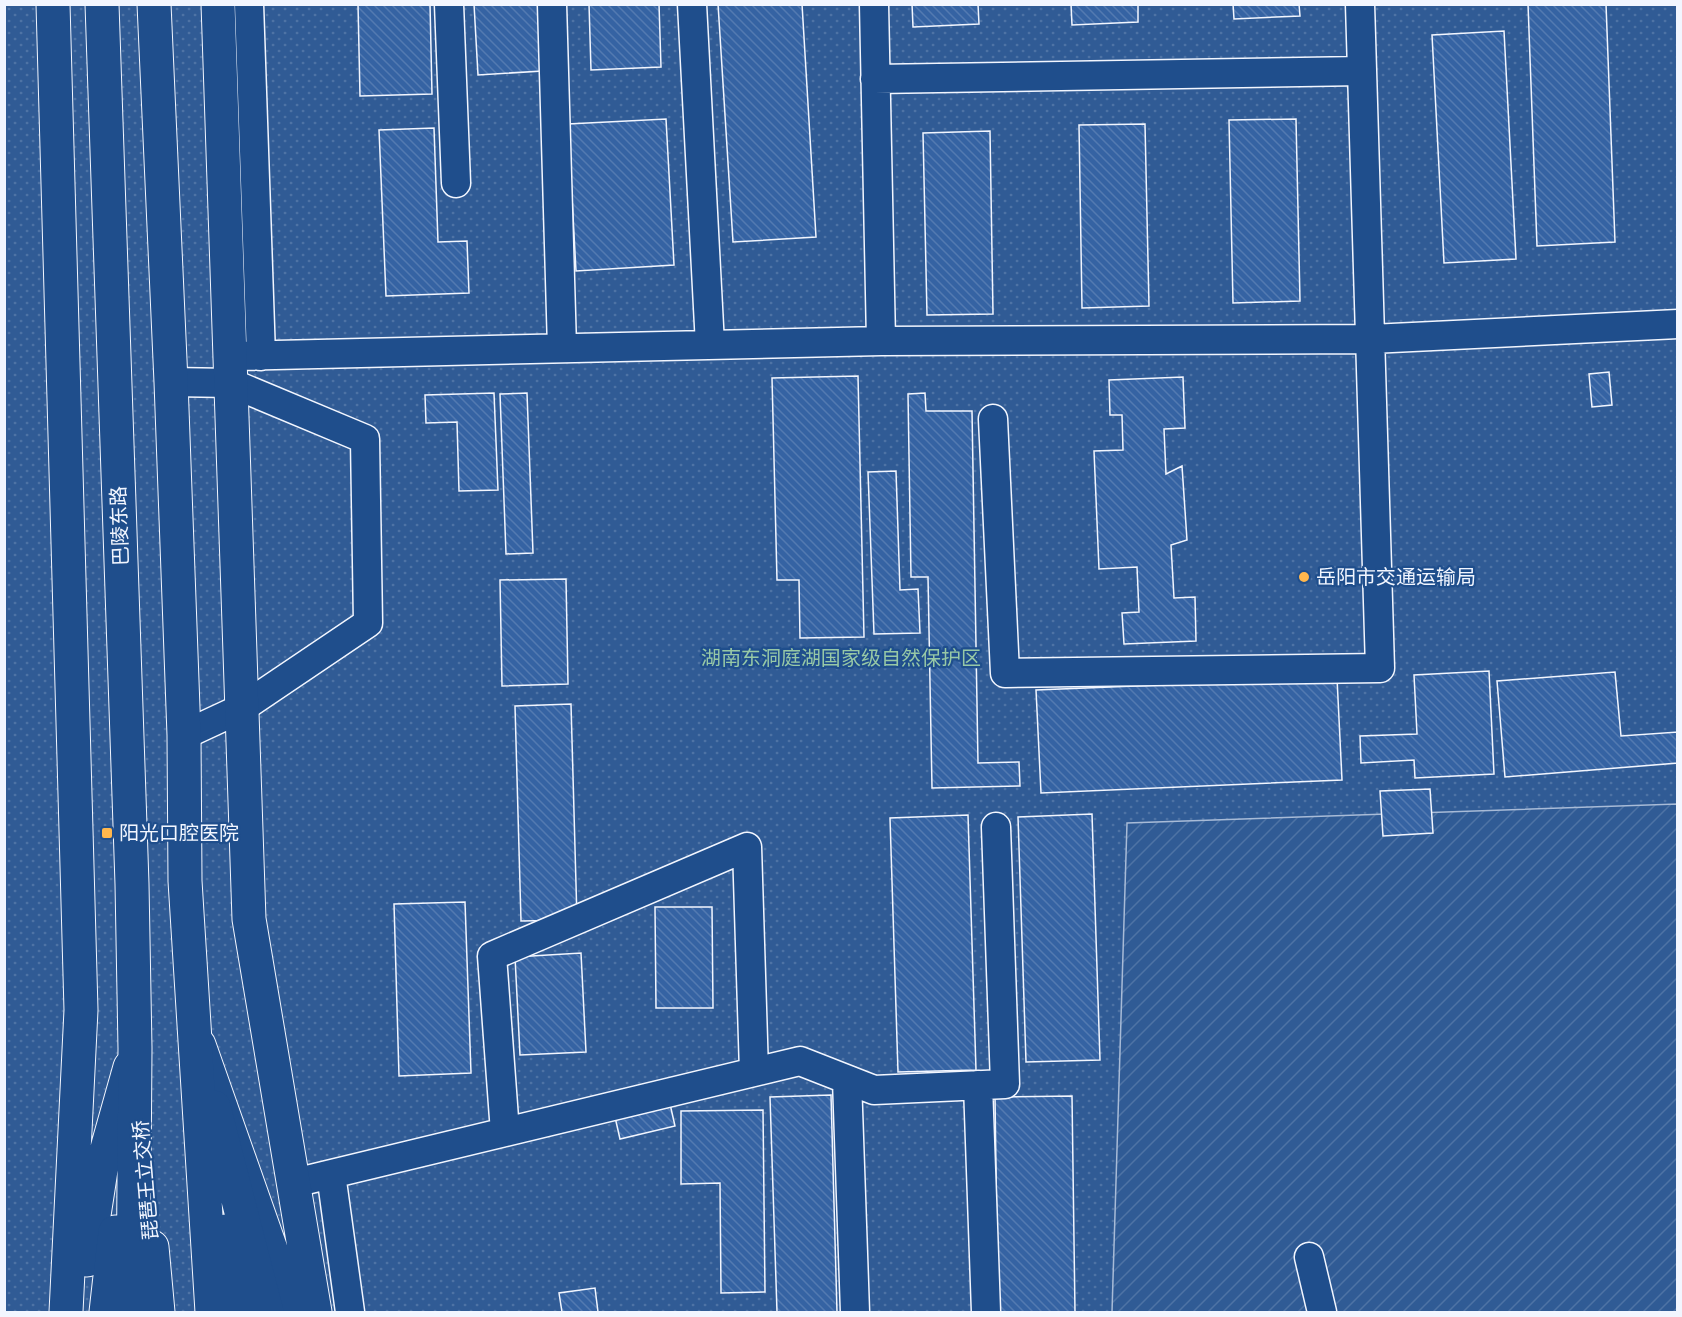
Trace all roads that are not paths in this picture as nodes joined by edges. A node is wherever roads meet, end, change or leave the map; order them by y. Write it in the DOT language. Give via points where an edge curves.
graph roads {
  1 [pos="53,4"];
  2 [pos="102,4"];
  3 [pos="154,4"];
  4 [pos="218,4"];
  5 [pos="249,4"];
  6 [pos="449,4"];
  7 [pos="552,4"];
  8 [pos="692,4"];
  9 [pos="874,4"];
  10 [pos="1360,4"];
  11 [pos="1362,71"];
  12 [pos="875,79"];
  13 [pos="456,183"];
  14 [pos="1677,324"];
  15 [pos="1371,339"];
  16 [pos="881,341"];
  17 [pos="710,345"];
  18 [pos="562,348"];
  19 [pos="241,365"];
  20 [pos="171,382"];
  21 [pos="993,419"];
  22 [pos="242,708"];
  23 [pos="184,735"];
  24 [pos="996,827"];
  25 [pos="195,1032"];
  26 [pos="135,1048"];
  27 [pos="753,1072"];
  28 [pos="847,1080"];
  29 [pos="978,1086"];
  30 [pos="504,1132"];
  31 [pos="331,1174"];
  32 [pos="294,1183"];
  33 [pos="1309,1257"];
  34 [pos="66,1312"];
  35 [pos="79,1312"];
  36 [pos="106,1312"];
  37 [pos="133,1312"];
  38 [pos="158,1312"];
  39 [pos="212,1312"];
  40 [pos="239,1312"];
  41 [pos="267,1312"];
  42 [pos="293,1312"];
  43 [pos="315,1312"];
  44 [pos="350,1312"];
  45 [pos="855,1312"];
  46 [pos="986,1312"];
  47 [pos="1322,1312"];
  1 -- 34 [label="main road" via="81,1010"];
  2 -- 26 [label="main road, 巴陵东路"];
  3 -- 20 [label="main road"];
  4 -- 19 [label="main road"];
  5 -- 19 [label="street"];
  6 -- 13 [label="street"];
  7 -- 18 [label="street"];
  8 -- 17 [label="street"];
  9 -- 12 [label="street"];
  10 -- 11 [label="street"];
  11 -- 12 [label="street"];
  11 -- 15 [label="street"];
  12 -- 16 [label="street"];
  14 -- 15 [label="street"];
  15 -- 16 [label="street"];
  15 -- 21 [label="street" via="1380,668 1005,673"];
  16 -- 17 [label="street"];
  17 -- 18 [label="street"];
  18 -- 19 [label="street"];
  19 -- 20 [label="street"];
  19 -- 22 [label="main road"];
  19 -- 22 [label="street" via="365,439 368,623"];
  20 -- 23 [label="main road"];
  22 -- 23 [label="street"];
  22 -- 32 [label="main road" via="249,919"];
  23 -- 25 [label="main road" via="185,881"];
  24 -- 29 [label="street" via="1005,1084"];
  25 -- 39 [label="main road"];
  25 -- 40 [label="main road"];
  25 -- 41 [label="main road"];
  25 -- 42 [label="main road"];
  26 -- 35 [label="main road" via="101,1170"];
  26 -- 36 [label="main road"];
  26 -- 37 [label="main road"];
  26 -- 38 [label="main road, 琵琶王立交桥"];
  27 -- 28 [label="street" via="800,1061"];
  27 -- 30 [label="street"];
  27 -- 30 [label="street" via="747,847 492,956"];
  28 -- 29 [label="street" via="874,1090"];
  28 -- 45 [label="street"];
  29 -- 46 [label="street"];
  30 -- 31 [label="street"];
  31 -- 32 [label="street"];
  31 -- 44 [label="street"];
  32 -- 43 [label="main road"];
  33 -- 47 [label="street"];
}
